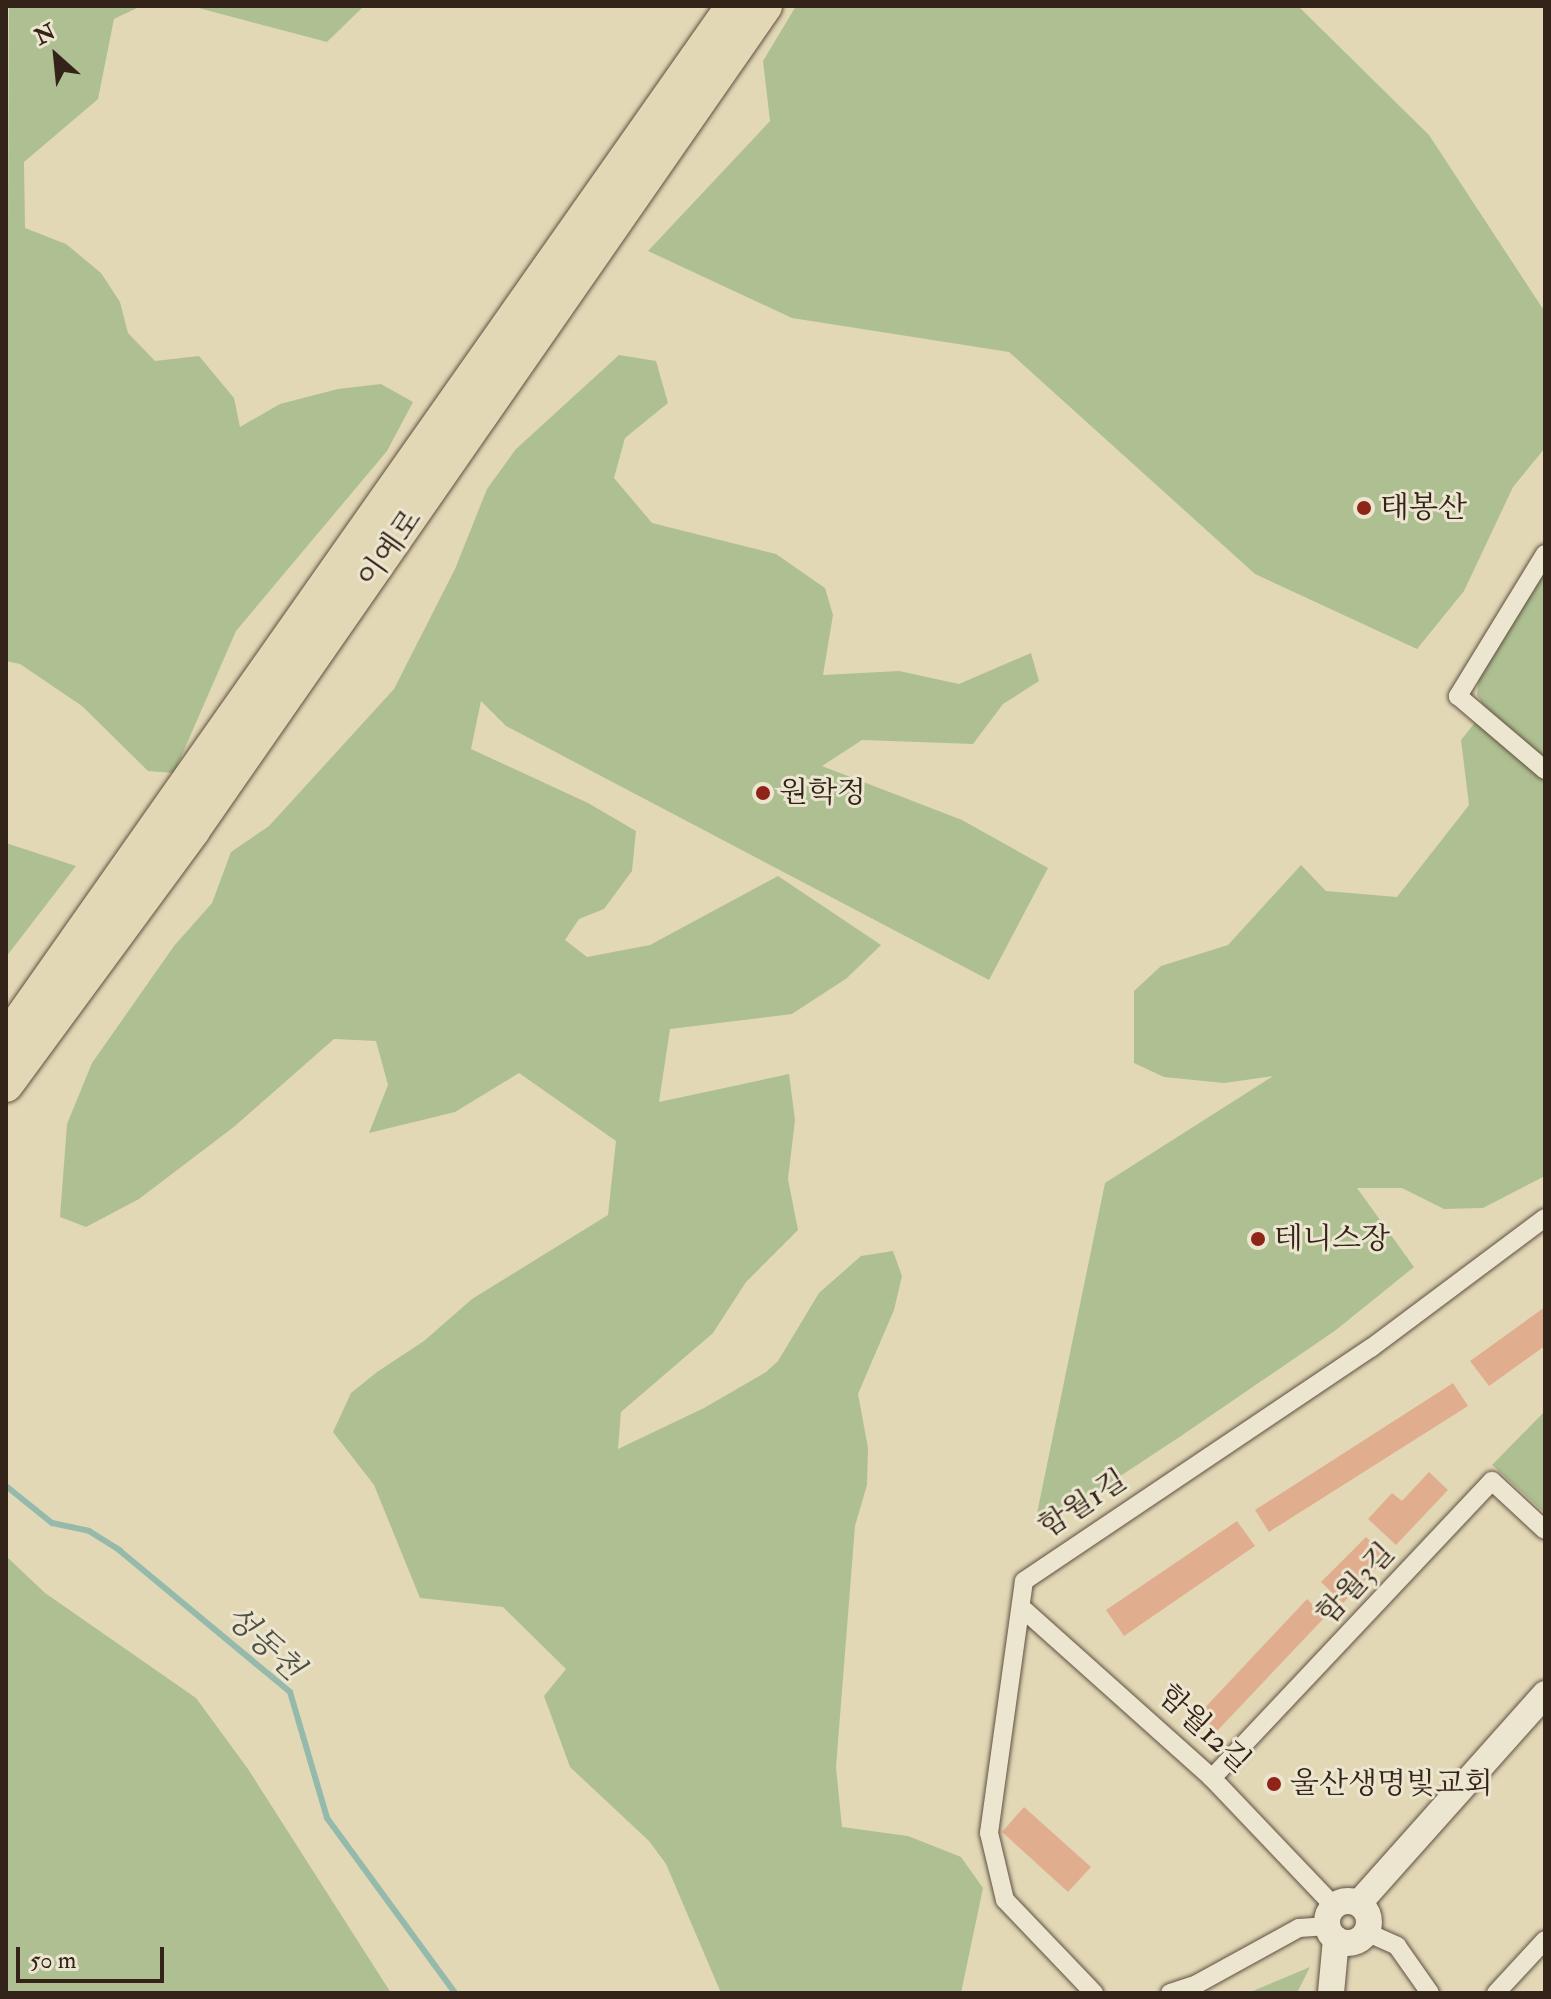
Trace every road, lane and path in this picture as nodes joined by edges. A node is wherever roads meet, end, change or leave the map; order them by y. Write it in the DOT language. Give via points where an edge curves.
graph roads {
  1 [pos="733,6"];
  2 [pos="765,6"];
  3 [pos="1545,554"];
  4 [pos="1545,770"];
  5 [pos="6,1040"];
  6 [pos="6,1085"];
  7 [pos="1545,1218"];
  8 [pos="1545,1530"];
  9 [pos="1022,1608"];
  10 [pos="1545,1694"];
  11 [pos="1212,1778"];
  12 [pos="1339,1919"];
  13 [pos="1366,1932"];
  14 [pos="1545,1940"];
  15 [pos="1094,1993"];
  16 [pos="1170,1993"];
  17 [pos="1331,1993"];
  18 [pos="1430,1993"];
  19 [pos="1496,1993"];
  1 -- 5 [label="highway, 이예로"];
  2 -- 6 [label="highway, 이예로" via="193,830"];
  3 -- 4 [label="street" via="1458,696"];
  7 -- 9 [label="street, 함월1길" via="1371,1348 1024,1581"];
  8 -- 11 [label="street, 함월3길" via="1492,1481"];
  9 -- 11 [label="street, 함월12길"];
  9 -- 15 [label="street, 함월1길" via="989,1833 1005,1900"];
  10 -- 12 [label="street"];
  11 -- 12 [label="street, 함월12길"];
  12 -- 13 [label="street" via="1370,1919"];
  12 -- 16 [label="street" via="1299,1928 1197,1984"];
  12 -- 17 [label="street"];
  13 -- 18 [label="street" via="1397,1946"];
  14 -- 19 [label="street"];
}
